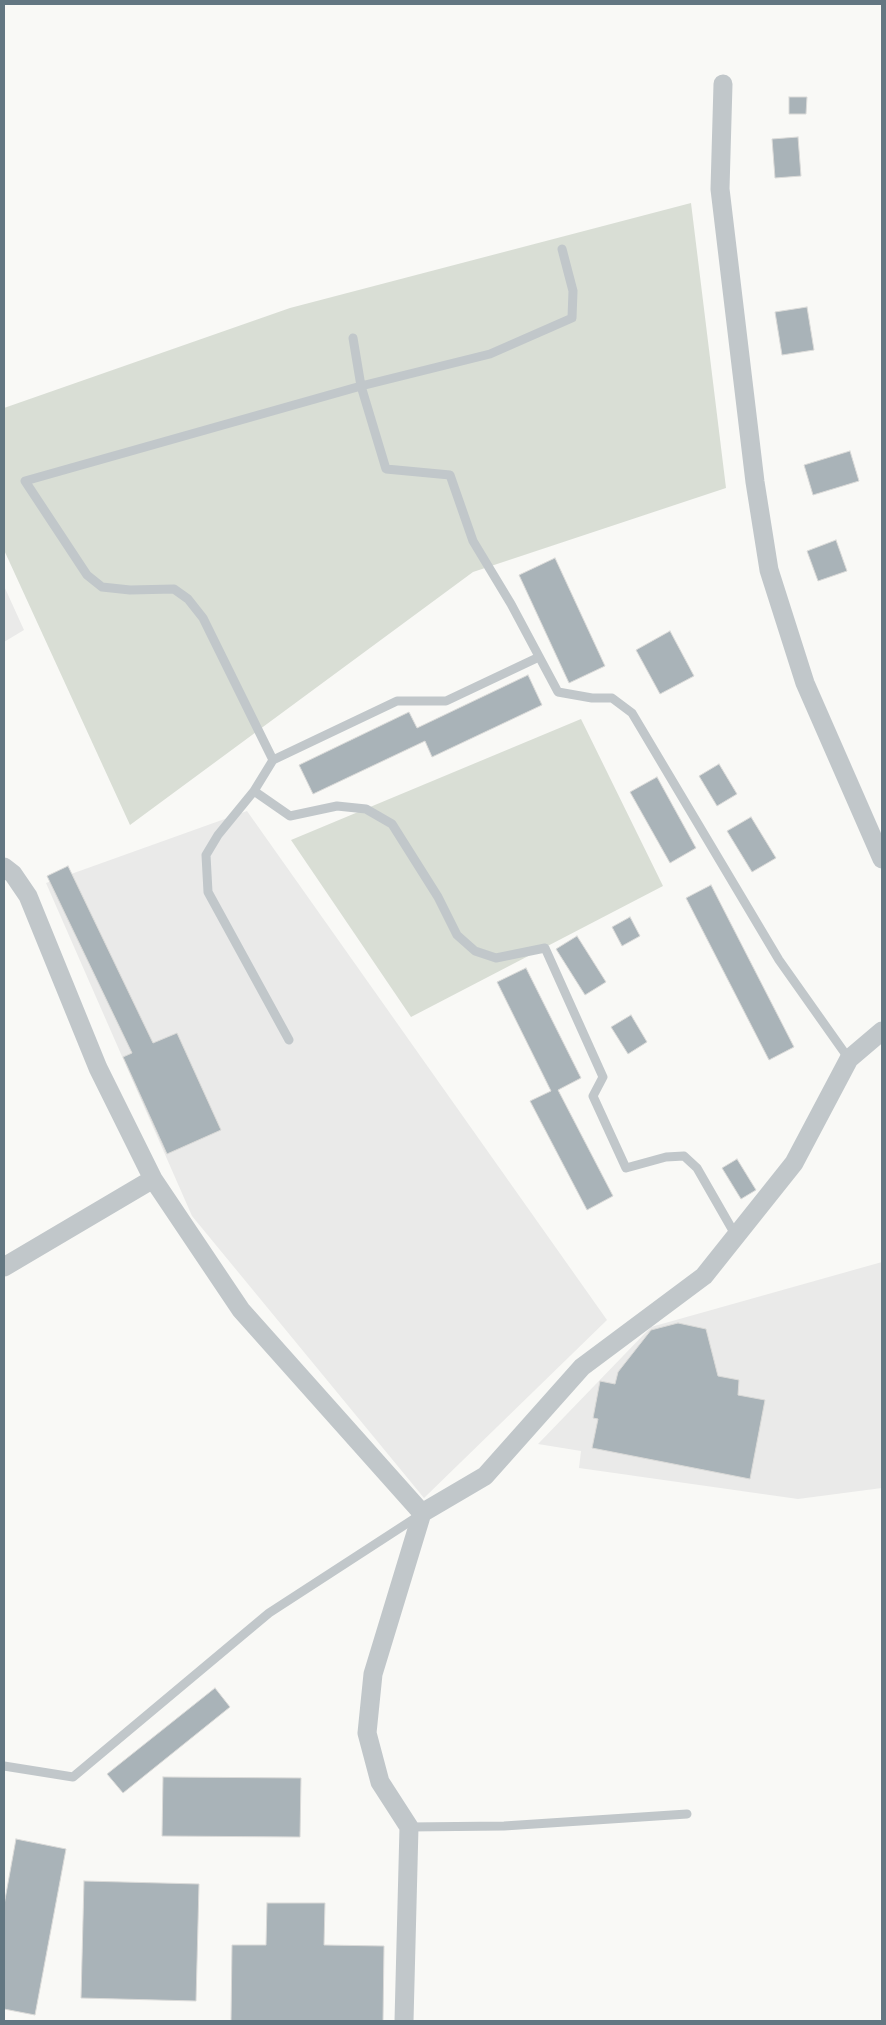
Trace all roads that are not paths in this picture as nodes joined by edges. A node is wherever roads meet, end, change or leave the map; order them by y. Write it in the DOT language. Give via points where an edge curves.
graph roads {
  1 [pos="723,84"];
  2 [pos="562,249"];
  3 [pos="353,338"];
  4 [pos="361,386"];
  5 [pos="540,657"];
  6 [pos="273,760"];
  7 [pos="254,791"];
  8 [pos="882,859"];
  9 [pos="4,867"];
  10 [pos="882,1032"];
  11 [pos="289,1040"];
  12 [pos="849,1059"];
  13 [pos="153,1179"];
  14 [pos="736,1236"];
  15 [pos="4,1268"];
  16 [pos="422,1513"];
  17 [pos="4,1766"];
  18 [pos="687,1814"];
  19 [pos="409,1827"];
  20 [pos="404,2021"];
  1 -- 8 [label="street" via="720,189 755,482 769,570 805,683"];
  2 -- 4 [label="lane" via="573,291 572,318 490,354"];
  3 -- 4 [label="lane"];
  4 -- 5 [label="lane" via="386,469 450,475 473,542"];
  4 -- 6 [label="lane" via="25,481 87,575 102,587 174,589 188,599 203,618"];
  5 -- 6 [label="lane" via="446,701 396,701"];
  5 -- 12 [label="lane" via="558,692 612,698 632,713 779,960"];
  6 -- 7 [label="lane"];
  7 -- 11 [label="lane" via="206,855 208,892"];
  7 -- 14 [label="lane" via="290,816 337,806 366,809 392,824 457,934 475,950 496,958 545,948 603,1077 593,1096 626,1168 666,1157 684,1156 698,1168"];
  9 -- 13 [label="street" via="28,896 98,1068"];
  10 -- 12 [label="street"];
  12 -- 14 [label="street" via="794,1164"];
  13 -- 15 [label="street"];
  13 -- 16 [label="street" via="241,1310"];
  14 -- 16 [label="street" via="704,1276 582,1367 485,1476"];
  16 -- 17 [label="lane" via="268,1613 73,1777"];
  16 -- 19 [label="street" via="373,1674 368,1732 380,1782"];
  18 -- 19 [label="lane" via="504,1826"];
  19 -- 20 [label="street"];
}
